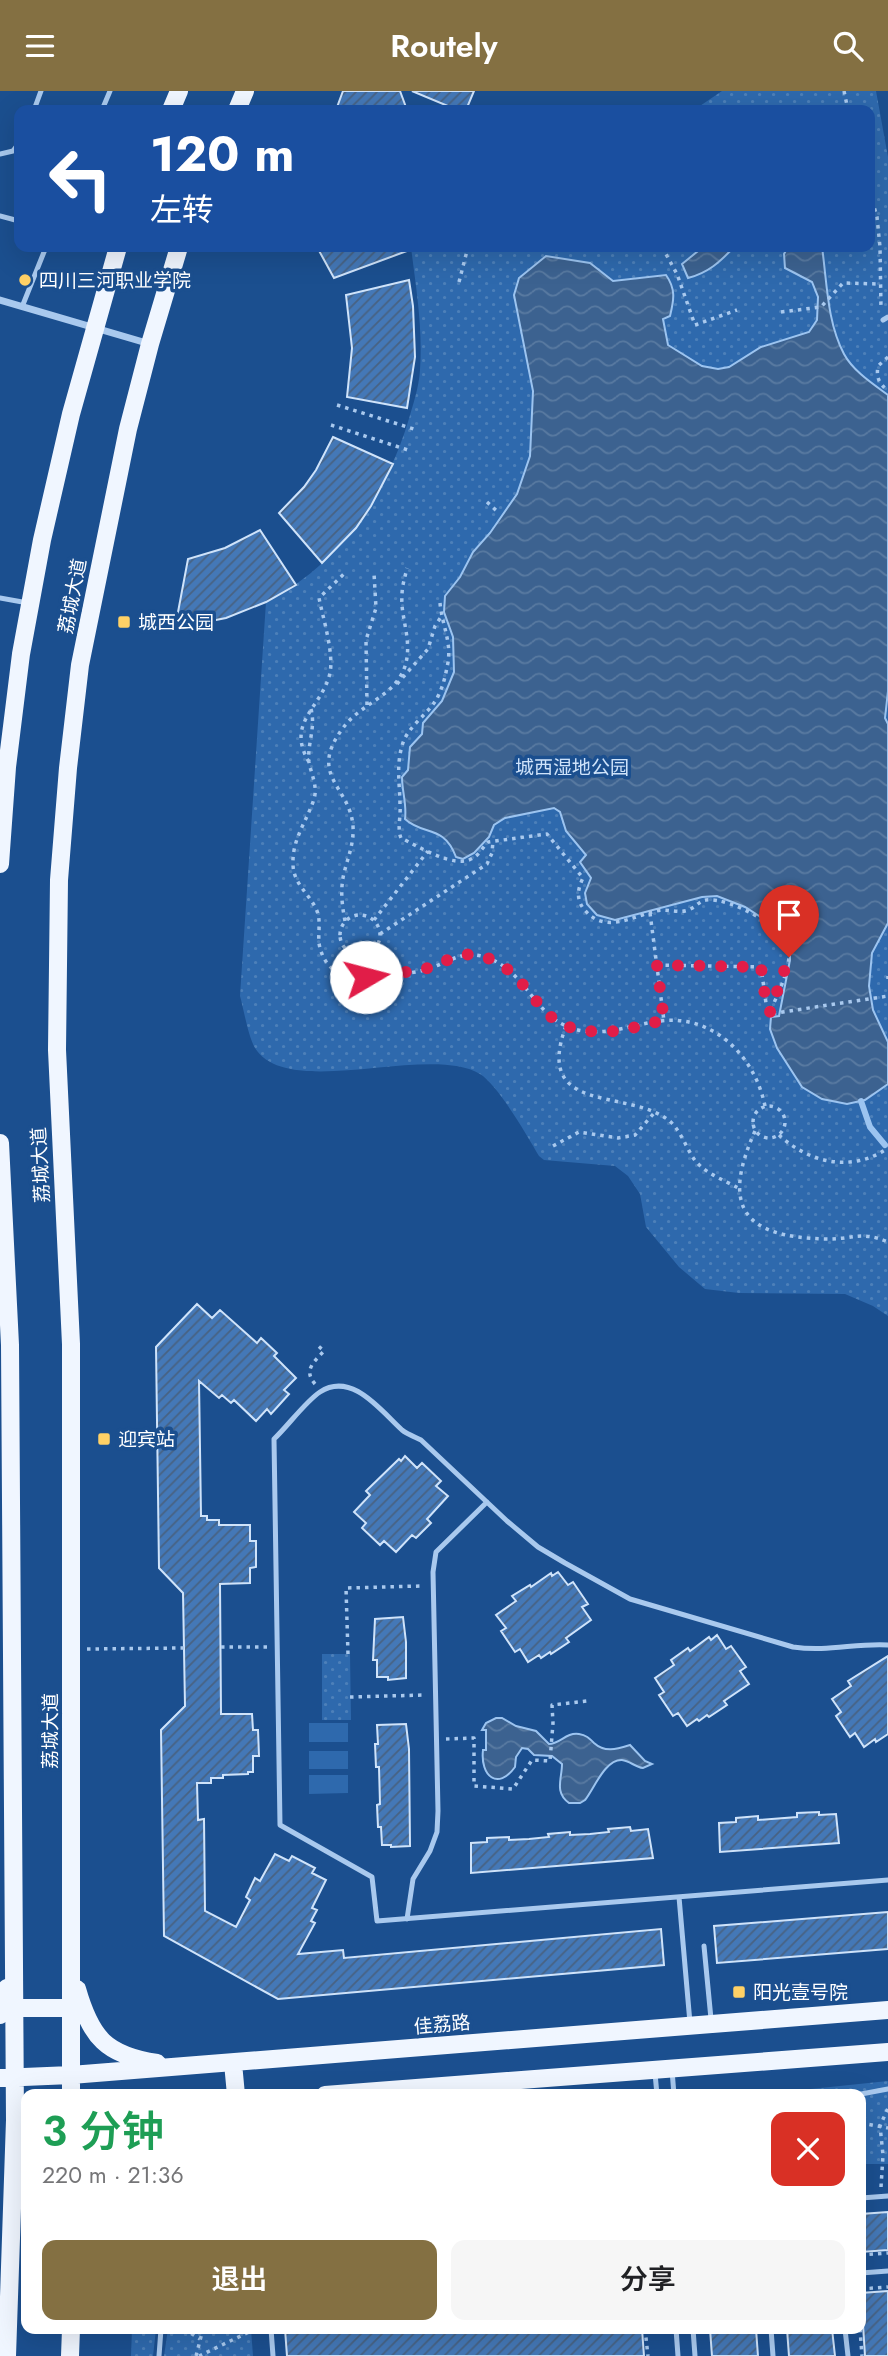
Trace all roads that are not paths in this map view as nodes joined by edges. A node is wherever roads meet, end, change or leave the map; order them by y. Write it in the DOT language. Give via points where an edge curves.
graph roads {
  1 [pos="44,252"];
  2 [pos="117,252"];
  3 [pos="178,252"];
  4 [pos="0,300"];
  5 [pos="22,307"];
  6 [pos="94,328"];
  7 [pos="150,344"];
  8 [pos="0,598"];
  9 [pos="30,603"];
  10 [pos="0,864"];
  11 [pos="0,1143"];
  12 [pos="0,1166"];
  13 [pos="486,1501"];
  14 [pos="888,1645"];
  15 [pos="888,1880"];
  16 [pos="679,1897"];
  17 [pos="407,1919"];
  18 [pos="705,1946"];
  19 [pos="71,1966"];
  20 [pos="71,2008"];
  21 [pos="888,2010"];
  22 [pos="7,2012"];
  23 [pos="712,2023"];
  24 [pos="690,2025"];
  25 [pos="888,2052"];
  26 [pos="233,2063"];
  27 [pos="181,2067"];
  28 [pos="664,2070"];
  29 [pos="71,2075"];
  30 [pos="7,2077"];
  31 [pos="71,2089"];
  32 [pos="235,2089"];
  33 [pos="406,2089"];
  34 [pos="659,2089"];
  35 [pos="672,2089"];
  36 [pos="888,2089"];
  37 [pos="866,2093"];
  38 [pos="14,2120"];
  39 [pos="13,2189"];
  40 [pos="888,2196"];
  41 [pos="866,2197"];
  42 [pos="888,2271"];
  43 [pos="866,2273"];
  44 [pos="71,2334"];
  45 [pos="161,2334"];
  46 [pos="271,2334"];
  47 [pos="676,2334"];
  48 [pos="693,2334"];
  49 [pos="771,2334"];
  50 [pos="846,2334"];
  51 [pos="7,2356"];
  52 [pos="70,2356"];
  53 [pos="159,2356"];
  54 [pos="273,2356"];
  55 [pos="678,2356"];
  56 [pos="695,2356"];
  57 [pos="773,2356"];
  58 [pos="848,2356"];
  1 -- 5 [label="lane"];
  2 -- 6 [label="main road, 荔城大道"];
  3 -- 7 [label="main road, 荔城大道"];
  4 -- 5 [label="street"];
  5 -- 6 [label="street"];
  6 -- 7 [label="street"];
  6 -- 9 [label="main road, 荔城大道"];
  7 -- 19 [label="main road, 荔城大道" via="122,454 80,664 59,880 57,1050 71,1344"];
  8 -- 9 [label="lane"];
  9 -- 10 [label="main road, 荔城大道" via="7,767"];
  11 -- 12 [label="main road, 荔城大道"];
  12 -- 22 [label="main road, 荔城大道" via="10,1345 13,1954"];
  13 -- 14 [label="lane" via="538,1547 630,1599 793,1647 825,1650"];
  13 -- 17 [label="lane" via="436,1552 437,1832 413,1879"];
  13 -- 17 [label="lane" via="421,1440 352,1388 321,1391 274,1440 281,1825 372,1877 377,1921"];
  15 -- 16 [label="lane"];
  16 -- 17 [label="lane"];
  16 -- 24 [label="lane"];
  18 -- 23 [label="lane"];
  19 -- 20 [label="main road, 荔城大道"];
  19 -- 27 [label="main road" via="89,2023 103,2043 118,2053"];
  20 -- 22 [label="main road"];
  20 -- 29 [label="main road, 荔城大道"];
  21 -- 23 [label="main road, 佳荔路"];
  22 -- 30 [label="main road, 荔城大道"];
  23 -- 24 [label="main road, 佳荔路"];
  24 -- 26 [label="main road, 佳荔路"];
  25 -- 28 [label="main road"];
  26 -- 27 [label="main road, 佳荔路"];
  26 -- 32 [label="main road"];
  27 -- 29 [label="main road, 佳荔路"];
  28 -- 33 [label="main road"];
  28 -- 34 [label="lane"];
  28 -- 35 [label="lane"];
  29 -- 30 [label="main road, 佳荔路"];
  29 -- 31 [label="main road, 荔城大道"];
  30 -- 38 [label="main road, 荔城大道"];
  36 -- 37 [label="lane"];
  38 -- 39 [label="main road, 荔城大道"];
  39 -- 51 [label="main road, 荔城大道"];
  40 -- 41 [label="lane"];
  42 -- 43 [label="lane"];
  44 -- 52 [label="main road"];
  45 -- 53 [label="lane"];
  46 -- 54 [label="lane"];
  47 -- 55 [label="lane"];
  48 -- 56 [label="lane"];
  49 -- 57 [label="lane"];
  50 -- 58 [label="lane"];
}
